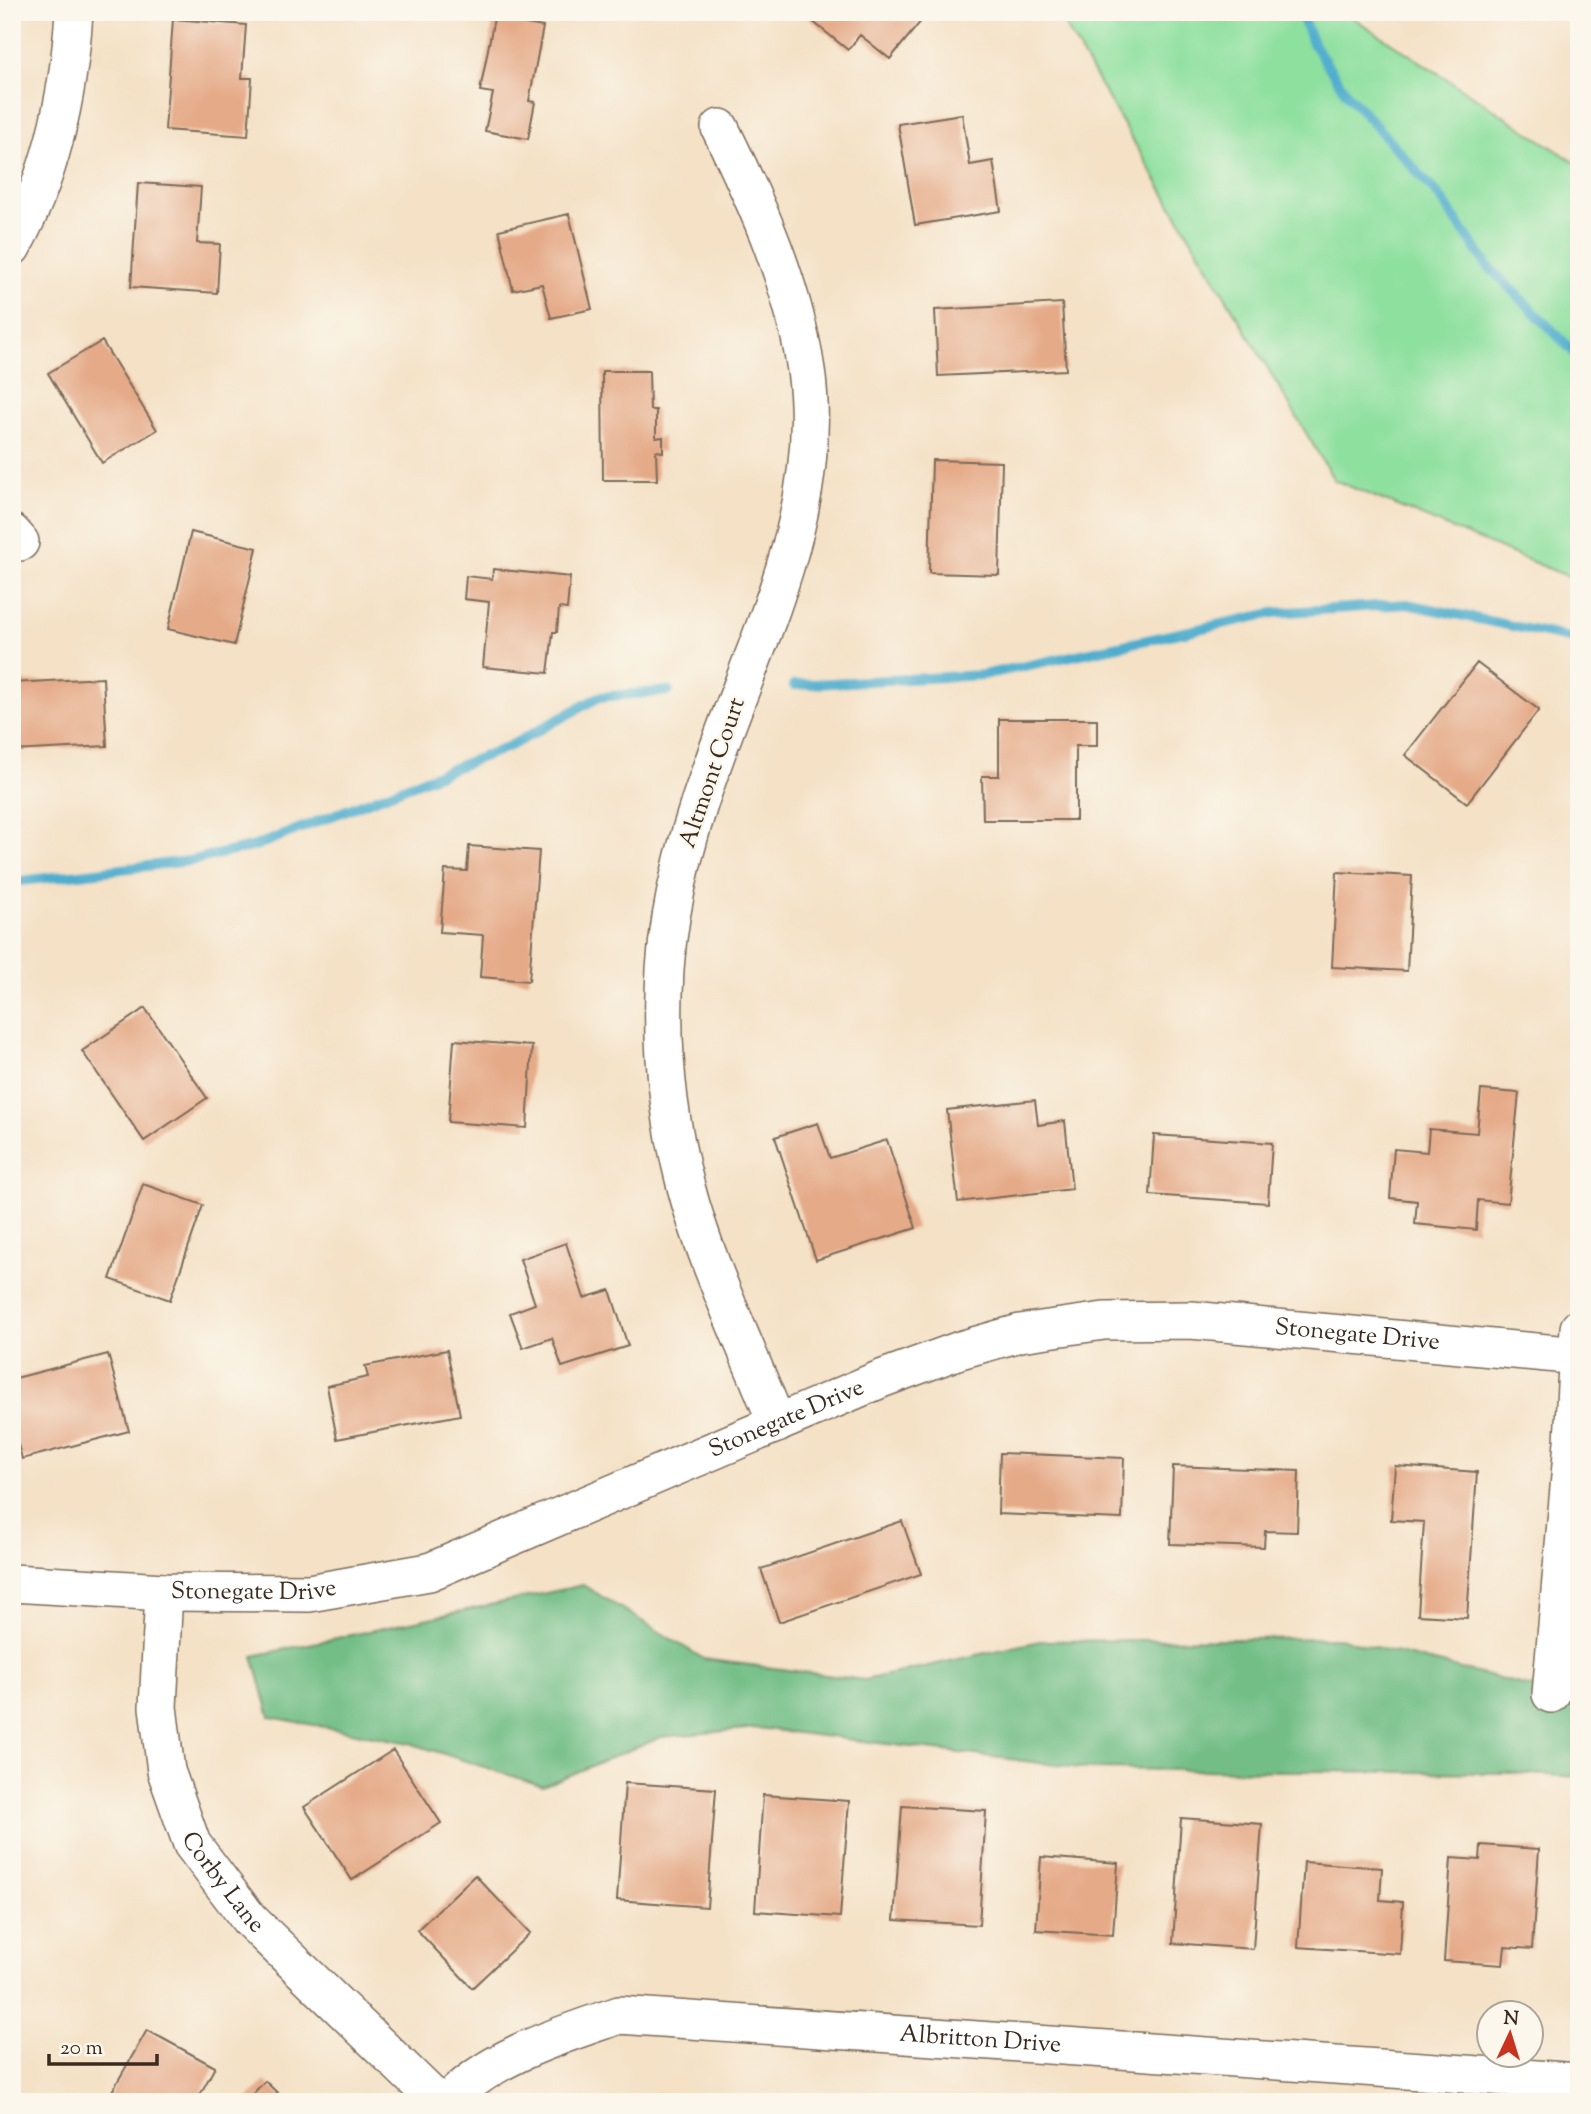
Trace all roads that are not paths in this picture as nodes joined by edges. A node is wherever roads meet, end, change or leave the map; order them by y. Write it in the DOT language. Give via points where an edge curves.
graph roads {
  1 [pos="74,12"];
  2 [pos="720,128"];
  3 [pos="12,247"];
  4 [pos="1578,1346"];
  5 [pos="777,1424"];
  6 [pos="12,1583"];
  7 [pos="164,1592"];
  8 [pos="1551,1693"];
  9 [pos="1579,2082"];
  10 [pos="1536,2091"];
  11 [pos="438,2102"];
  12 [pos="448,2102"];
  1 -- 3 [label="street" via="67,84 51,150"];
  2 -- 5 [label="street, Altmont Court" via="772,240 799,332 808,412 805,486 787,563 711,768 680,871 670,921 664,1039 667,1085 686,1185"];
  4 -- 5 [label="street, Stonegate Drive" via="1191,1320 1104,1321 1020,1333 960,1350"];
  4 -- 8 [label="street"];
  5 -- 7 [label="street, Stonegate Drive" via="429,1572 309,1593"];
  6 -- 7 [label="street, Stonegate Drive"];
  7 -- 11 [label="street, Corby Lane" via="158,1707 166,1772 192,1843 249,1919"];
  9 -- 10 [label="street, Albritton Drive"];
  10 -- 12 [label="street, Albritton Drive" via="619,2015 537,2043 460,2089"];
}
